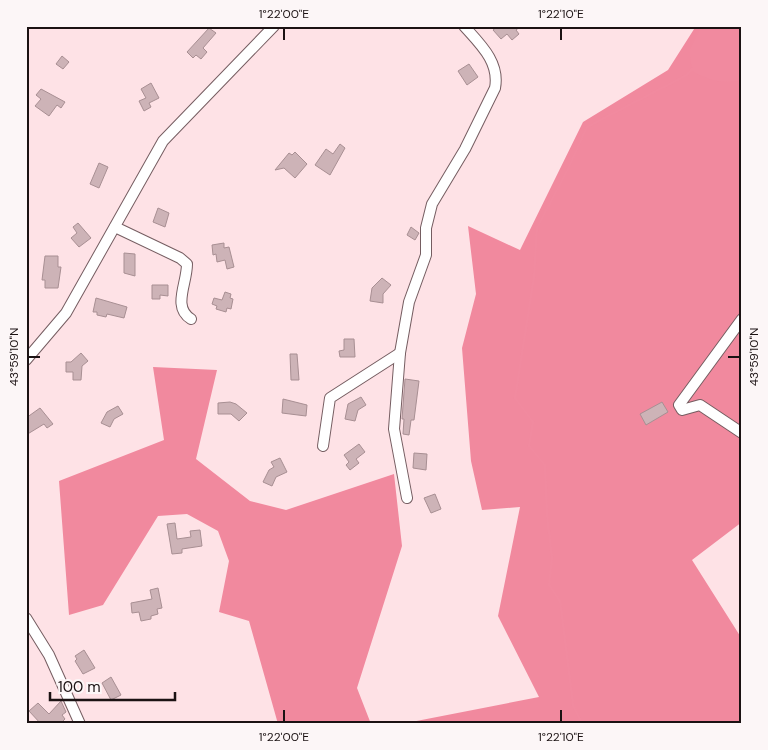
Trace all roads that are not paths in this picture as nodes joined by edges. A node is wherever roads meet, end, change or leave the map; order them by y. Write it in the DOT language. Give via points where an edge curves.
graph roads {
  1 [pos="274,26"];
  2 [pos="464,26"];
  3 [pos="115,227"];
  4 [pos="191,319"];
  5 [pos="742,319"];
  6 [pos="400,353"];
  7 [pos="26,360"];
  8 [pos="742,433"];
  9 [pos="323,446"];
  10 [pos="407,498"];
  11 [pos="26,618"];
  12 [pos="80,724"];
  1 -- 3 [label="street" via="163,142"];
  2 -- 6 [label="street" via="496,68 495,88 432,204 426,228 426,255 409,302"];
  3 -- 4 [label="street" via="187,264 180,306 182,313"];
  3 -- 7 [label="street" via="66,313"];
  5 -- 8 [label="street" via="679,405 682,410 700,405"];
  6 -- 9 [label="street" via="330,398"];
  6 -- 10 [label="street" via="394,429"];
  11 -- 12 [label="street" via="49,656"];
}
